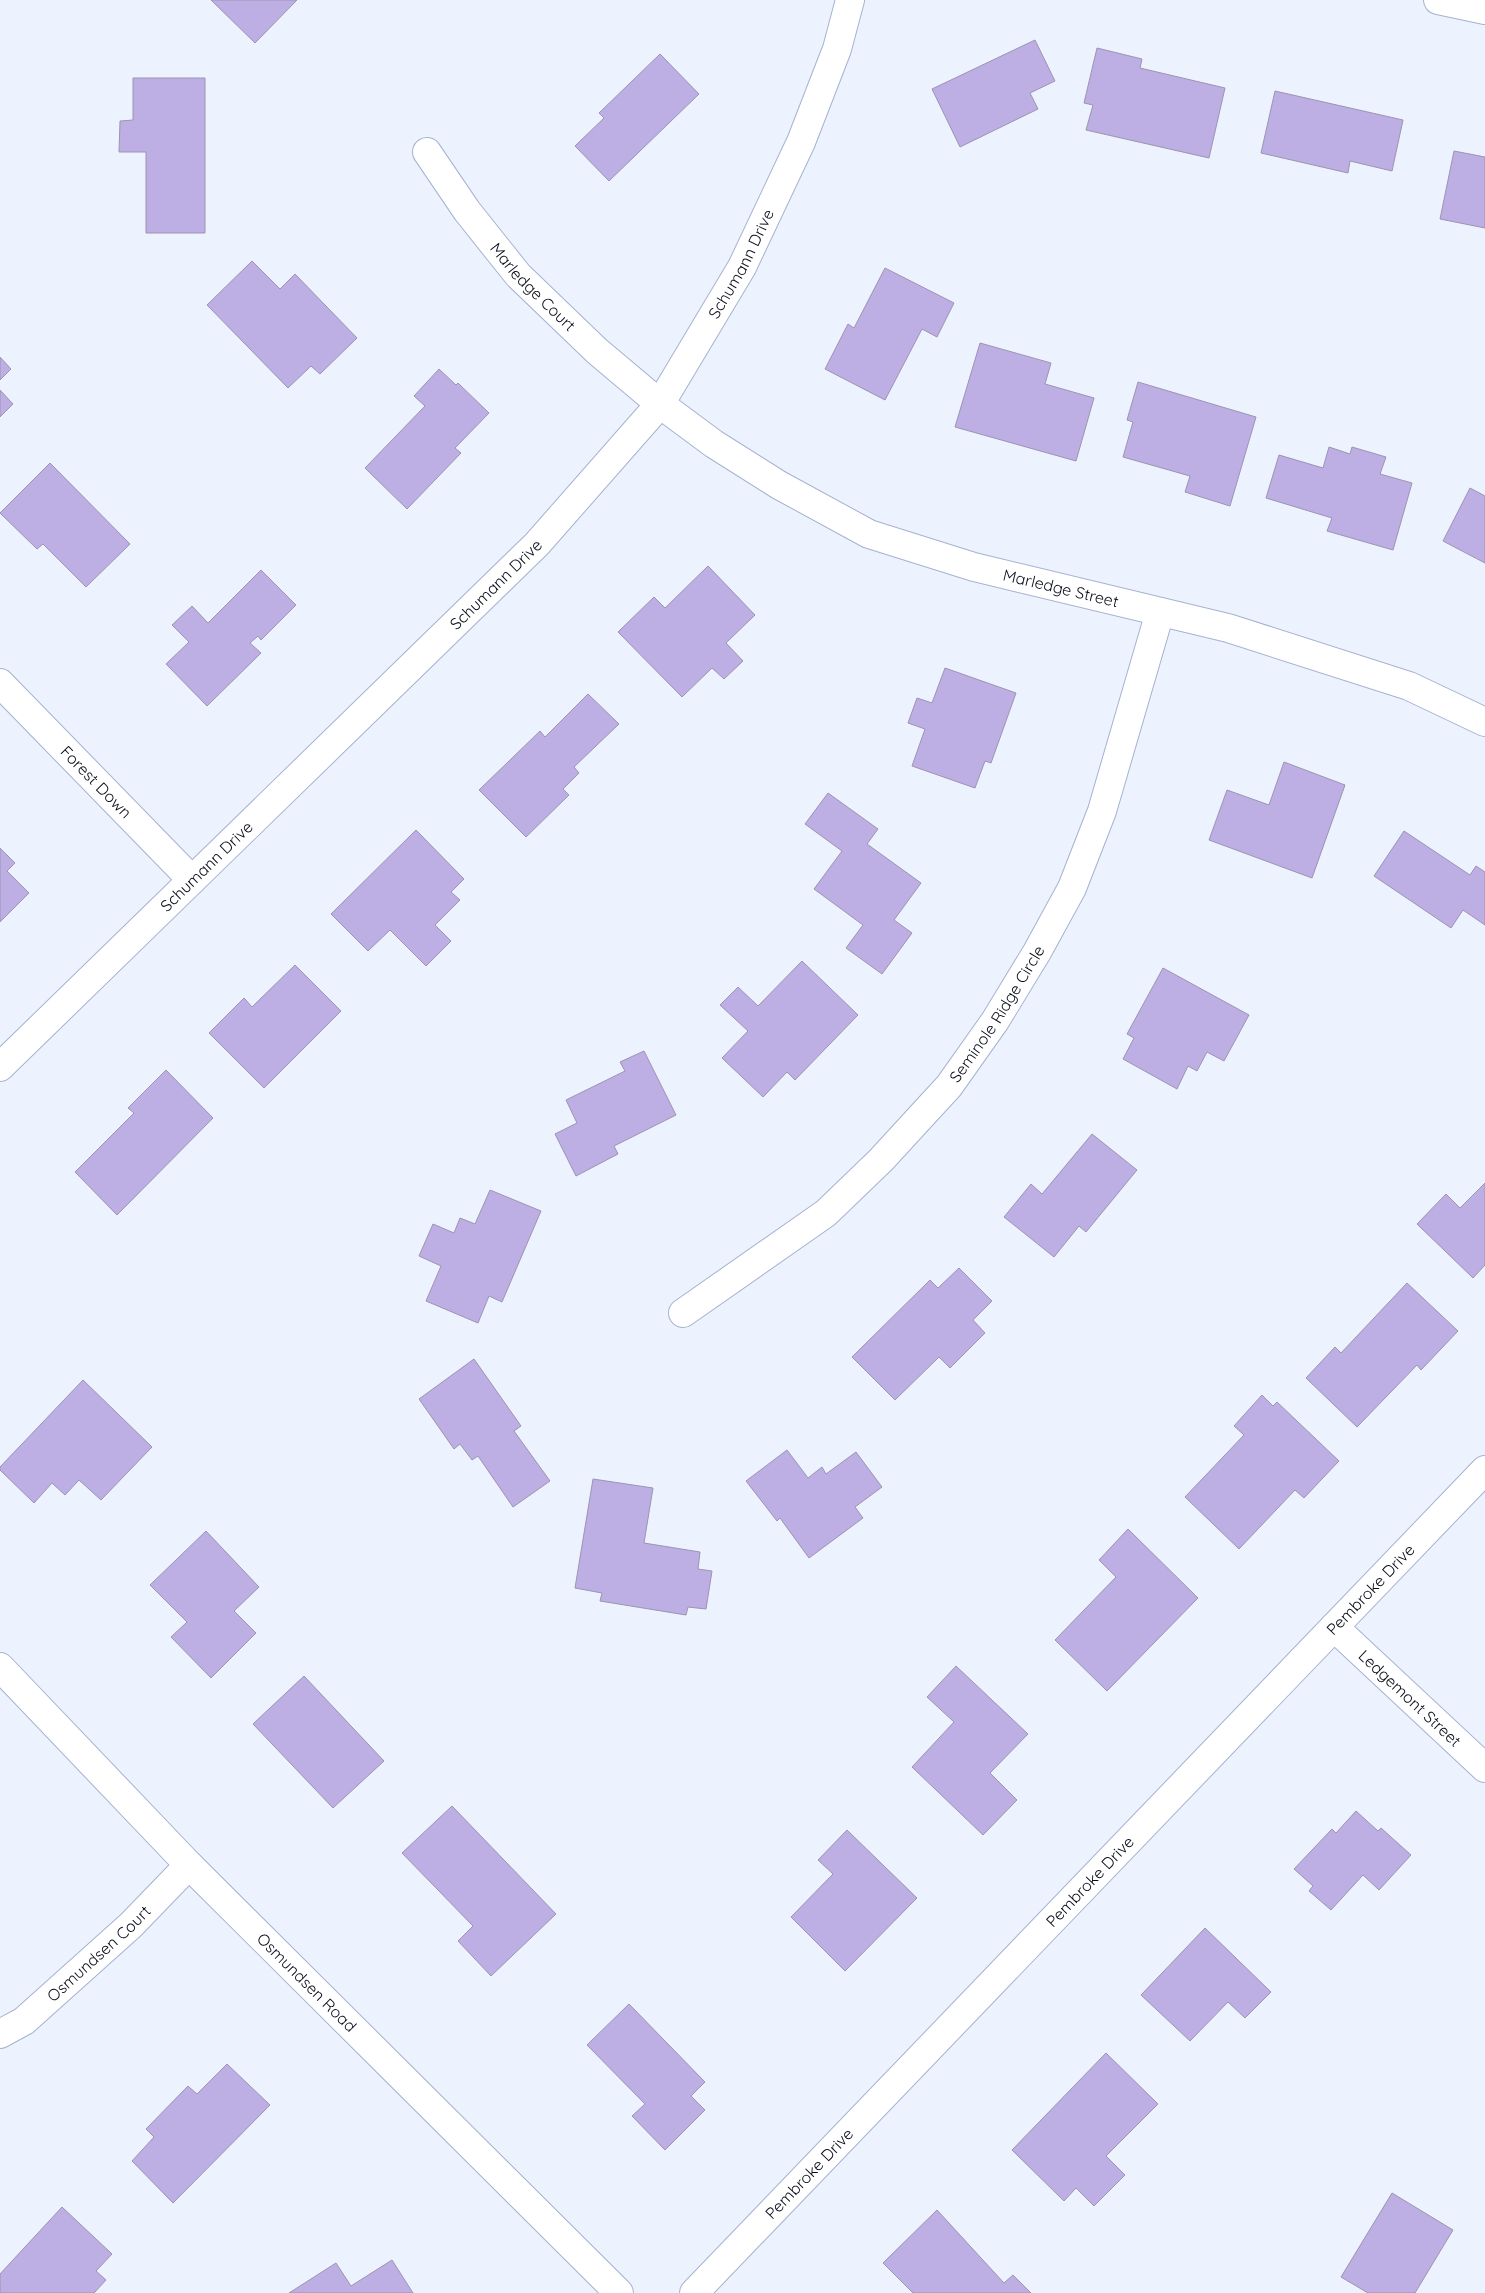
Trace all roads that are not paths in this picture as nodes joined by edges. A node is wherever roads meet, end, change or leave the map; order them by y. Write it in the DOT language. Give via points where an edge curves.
graph roads {
  1 [pos="850,0"];
  2 [pos="1438,0"];
  3 [pos="1485,10"];
  4 [pos="427,152"];
  5 [pos="660,404"];
  6 [pos="1160,612"];
  7 [pos="0,683"];
  8 [pos="1485,722"];
  9 [pos="192,880"];
  10 [pos="0,1067"];
  11 [pos="684,1313"];
  12 [pos="1485,1470"];
  13 [pos="1334,1627"];
  14 [pos="0,1667"];
  15 [pos="1485,1768"];
  16 [pos="189,1865"];
  17 [pos="0,2034"];
  18 [pos="619,2293"];
  19 [pos="694,2293"];
  1 -- 5 [label="street, Schumann Drive" via="837,49 802,142 742,267"];
  2 -- 3 [label="street"];
  4 -- 5 [label="street, Marledge Court" via="467,211 518,275 597,351"];
  5 -- 6 [label="street, Marledge Street" via="779,486 869,534 974,567"];
  5 -- 9 [label="street, Schumann Drive" via="537,544"];
  6 -- 8 [label="street, Marledge Street" via="1228,628 1409,686"];
  6 -- 11 [label="street, Seminole Ridge Circle" via="1102,811 1072,888 1038,952 995,1021 949,1086 826,1213"];
  7 -- 9 [label="street, Forest Down"];
  9 -- 10 [label="street, Schumann Drive"];
  12 -- 13 [label="street, Pembroke Drive"];
  13 -- 15 [label="street, Ledgemont Street"];
  13 -- 19 [label="street, Pembroke Drive"];
  14 -- 16 [label="street, Osmundsen Road"];
  16 -- 17 [label="street, Osmundsen Court" via="131,1925 24,2021"];
  16 -- 18 [label="street, Osmundsen Road"];
}
